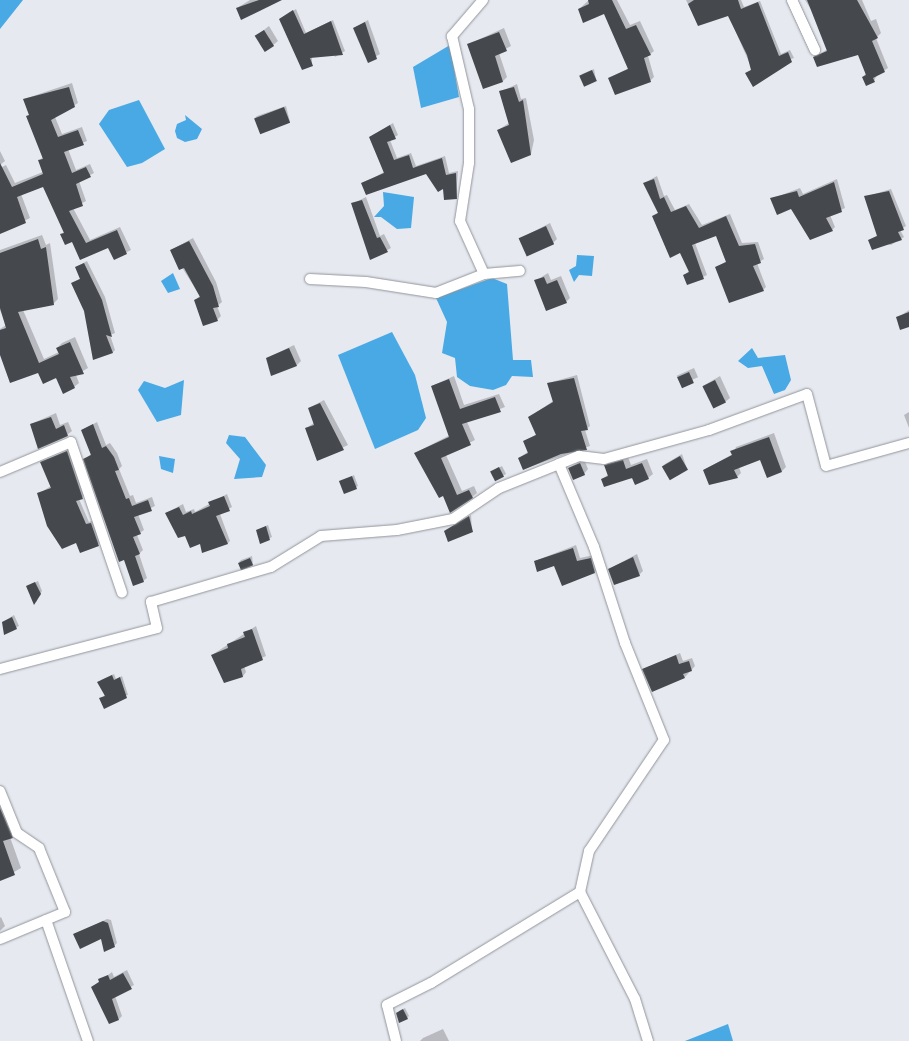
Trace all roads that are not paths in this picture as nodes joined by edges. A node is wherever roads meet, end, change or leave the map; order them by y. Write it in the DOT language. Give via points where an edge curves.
graph roads {
  1 [pos="483,0"];
  2 [pos="792,0"];
  3 [pos="815,50"];
  4 [pos="520,271"];
  5 [pos="484,274"];
  6 [pos="310,279"];
  7 [pos="909,443"];
  8 [pos="559,464"];
  9 [pos="0,472"];
  10 [pos="122,593"];
  11 [pos="0,669"];
  12 [pos="0,791"];
  13 [pos="580,892"];
  14 [pos="46,920"];
  15 [pos="0,939"];
  16 [pos="88,1041"];
  17 [pos="396,1041"];
  18 [pos="648,1041"];
  1 -- 5 [label="street" via="452,36 469,109 469,163 460,221"];
  2 -- 3 [label="street"];
  4 -- 5 [label="street"];
  5 -- 6 [label="street" via="436,293 366,282"];
  7 -- 8 [label="street" via="826,466 807,394 709,430 604,459 579,456"];
  8 -- 11 [label="street" via="499,488 453,520 397,530 321,536 272,567 150,602 157,628"];
  8 -- 13 [label="street" via="594,547 625,643 664,740 589,851"];
  9 -- 10 [label="street" via="71,442"];
  12 -- 14 [label="street" via="17,834 39,848 58,889 65,912"];
  13 -- 17 [label="street" via="431,983 387,1005"];
  13 -- 18 [label="street" via="635,999"];
  14 -- 15 [label="street"];
  14 -- 16 [label="street"];
}
